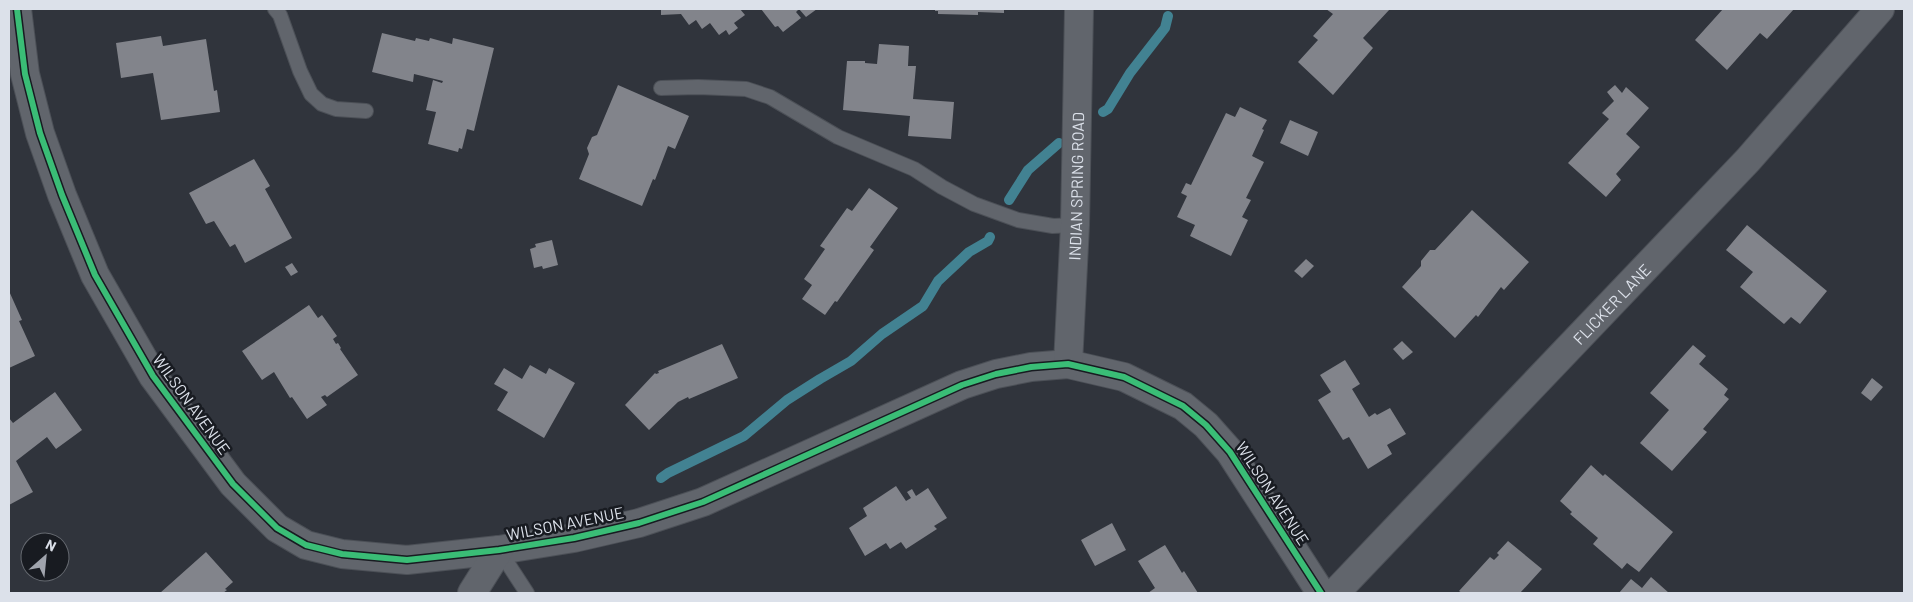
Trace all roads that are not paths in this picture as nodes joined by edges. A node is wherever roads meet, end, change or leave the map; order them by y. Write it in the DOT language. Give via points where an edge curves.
graph roads {
  1 [pos="17,9"];
  2 [pos="275,9"];
  3 [pos="1079,9"];
  4 [pos="1880,9"];
  5 [pos="660,88"];
  6 [pos="366,110"];
  7 [pos="1075,225"];
  8 [pos="1068,364"];
  9 [pos="499,550"];
  10 [pos="472,593"];
  11 [pos="527,593"];
  12 [pos="1321,593"];
  13 [pos="1335,593"];
  1 -- 9 [label="street, WILSON AVENUE" via="26,74 40,133 95,275 152,376 233,484 277,528 306,545 342,554 407,560"];
  2 -- 6 [label="lane" via="280,14 311,94 336,110"];
  3 -- 7 [label="street, INDIAN SPRING ROAD"];
  4 -- 13 [label="street, FLICKER LANE" via="1748,160"];
  5 -- 7 [label="lane" via="746,89 770,97 838,137 914,168 974,204 1018,220 1053,226"];
  7 -- 8 [label="street, INDIAN SPRING ROAD"];
  8 -- 9 [label="street, WILSON AVENUE" via="1031,367 962,384 703,502 648,520 574,538"];
  8 -- 12 [label="street, WILSON AVENUE" via="1124,378 1183,406 1206,424 1230,452"];
  9 -- 10 [label="street"];
  9 -- 11 [label="lane"];
}
